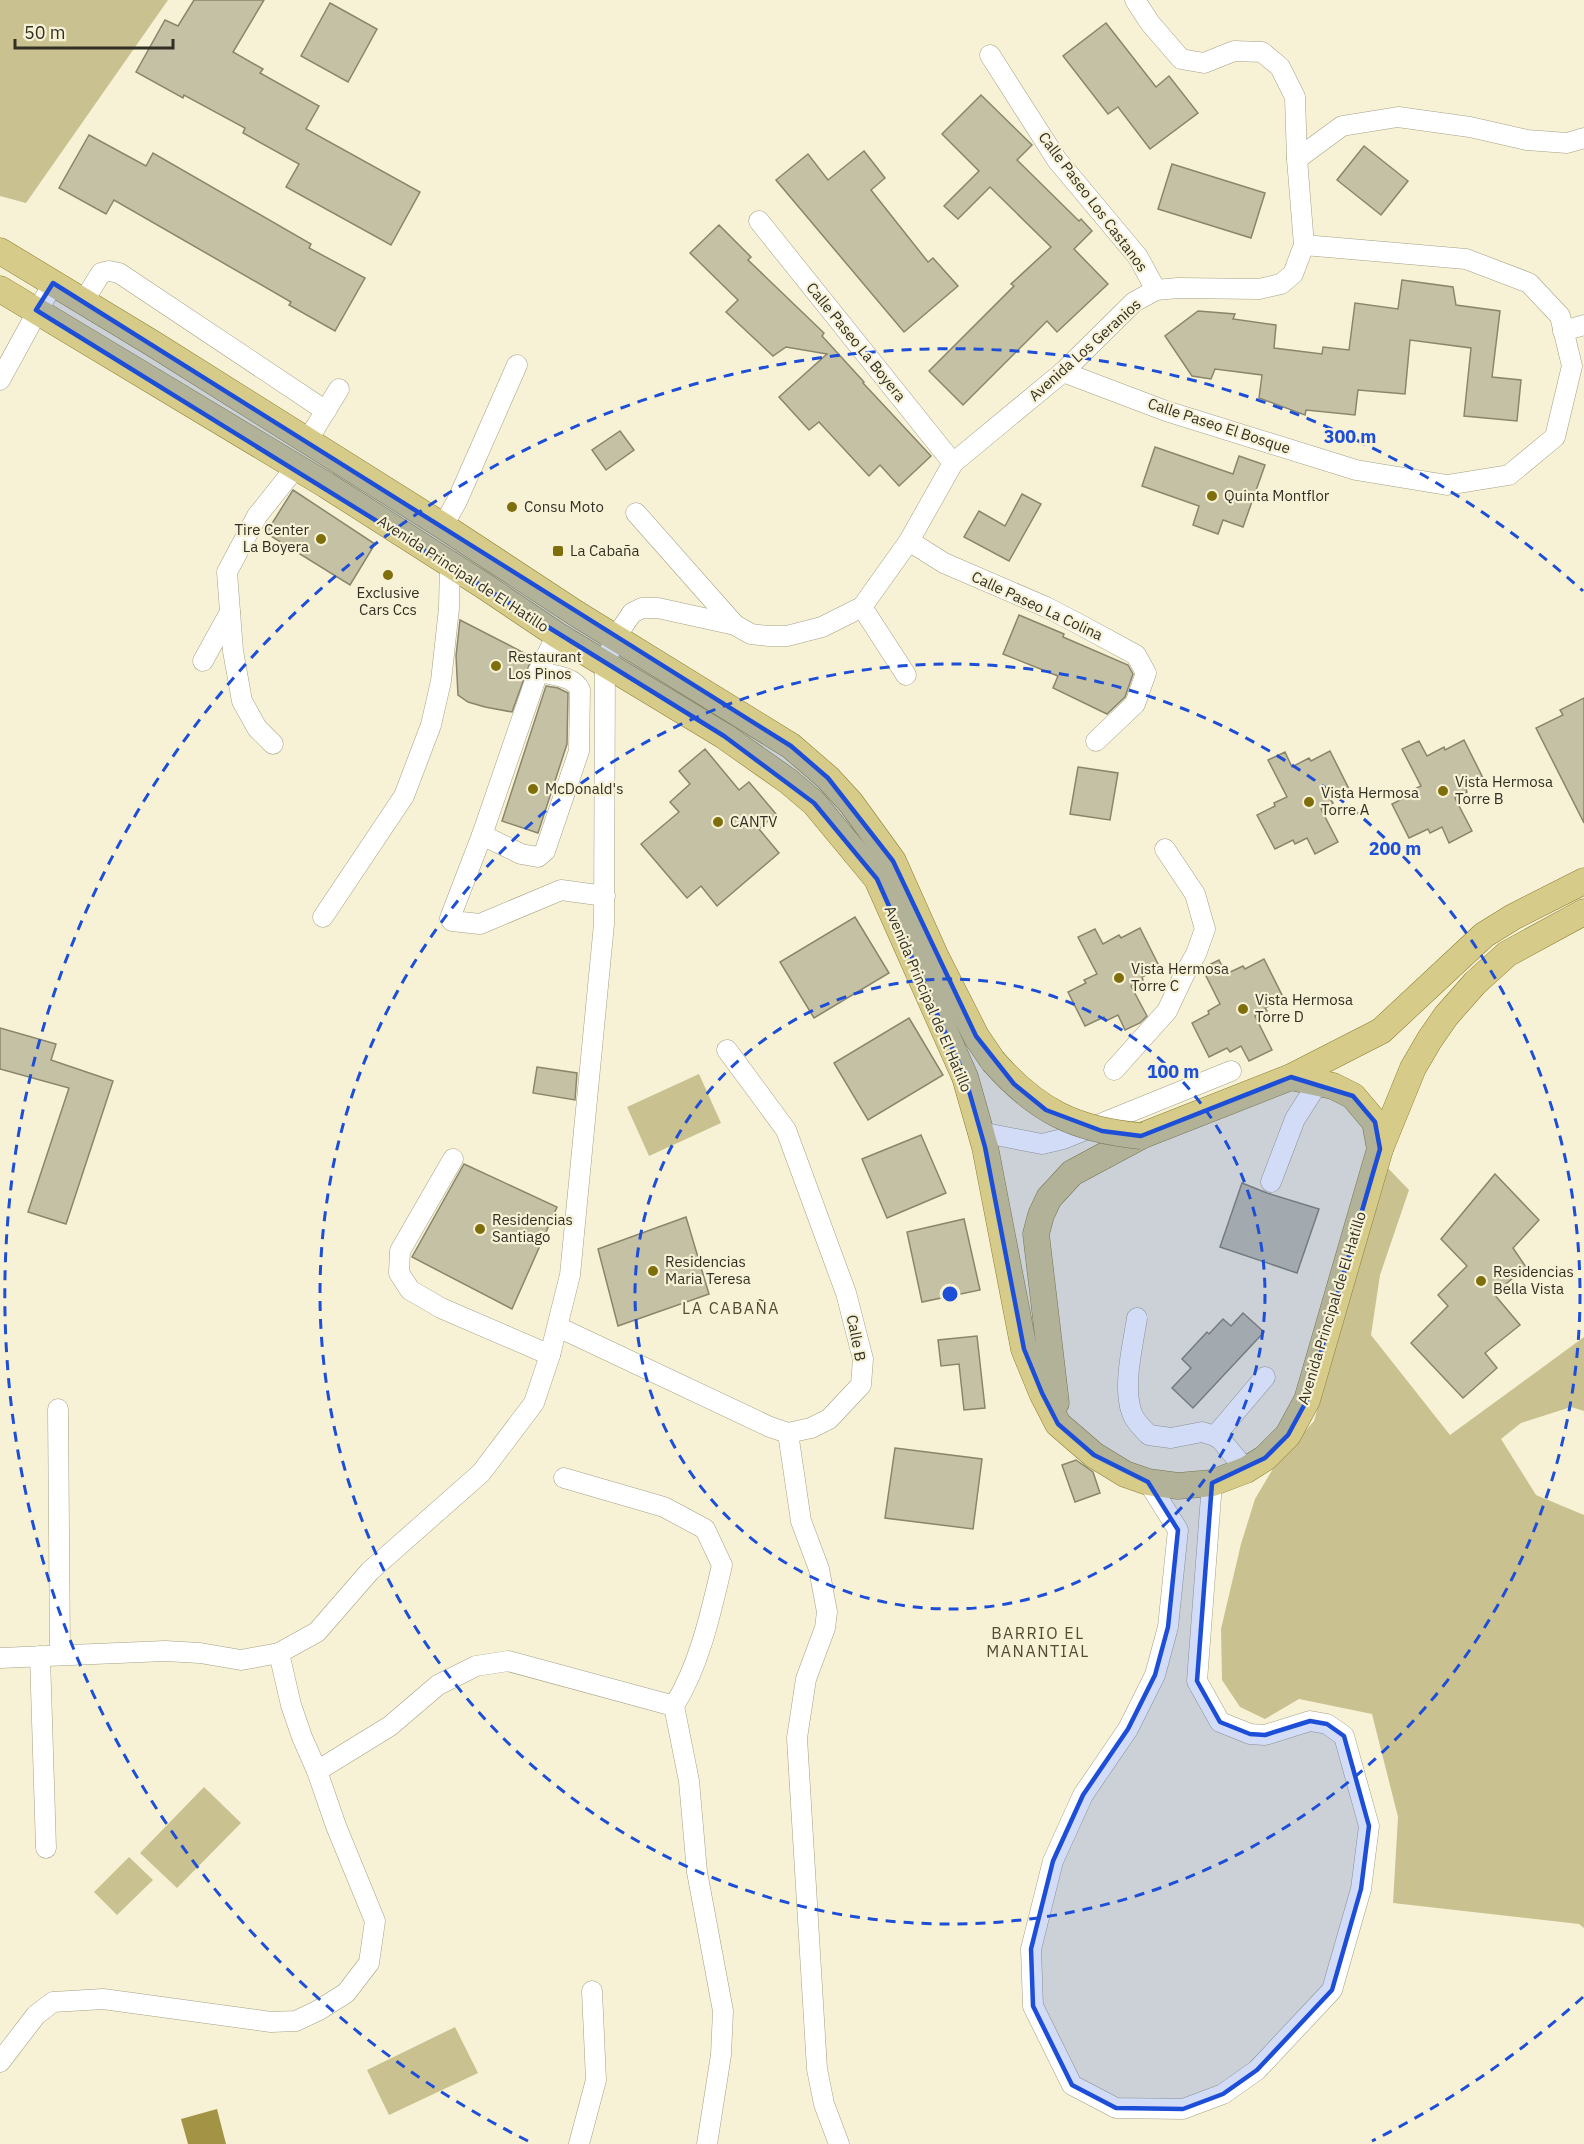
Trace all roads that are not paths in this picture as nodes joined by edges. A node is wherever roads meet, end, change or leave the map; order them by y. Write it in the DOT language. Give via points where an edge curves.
graph roads {
  1 [pos="1135,0"];
  2 [pos="990,55"];
  3 [pos="1584,138"];
  4 [pos="1297,159"];
  5 [pos="759,221"];
  6 [pos="1304,245"];
  7 [pos="8,256"];
  8 [pos="52,283"];
  9 [pos="0,288"];
  10 [pos="1156,290"];
  11 [pos="83,302"];
  12 [pos="36,310"];
  13 [pos="1584,325"];
  14 [pos="1563,331"];
  15 [pos="6,353"];
  16 [pos="517,365"];
  17 [pos="1063,372"];
  18 [pos="0,380"];
  19 [pos="339,389"];
  20 [pos="326,411"];
  21 [pos="307,441"];
  22 [pos="953,463"];
  23 [pos="296,467"];
  24 [pos="636,513"];
  25 [pos="442,526"];
  26 [pos="909,541"];
  27 [pos="450,565"];
  28 [pos="862,607"];
  29 [pos="230,612"];
  30 [pos="735,625"];
  31 [pos="558,635"];
  32 [pos="615,638"];
  33 [pos="203,661"];
  34 [pos="605,663"];
  35 [pos="538,672"];
  36 [pos="906,675"];
  37 [pos="1096,741"];
  38 [pos="273,744"];
  39 [pos="482,835"];
  40 [pos="1165,849"];
  41 [pos="1584,881"];
  42 [pos="605,896"];
  43 [pos="1584,912"];
  44 [pos="323,917"];
  45 [pos="727,1050"];
  46 [pos="1114,1070"];
  47 [pos="1231,1071"];
  48 [pos="1291,1077"];
  49 [pos="1318,1083"];
  50 [pos="980,1132"];
  51 [pos="1141,1136"];
  52 [pos="1380,1149"];
  53 [pos="453,1159"];
  54 [pos="1271,1182"];
  55 [pos="1137,1318"];
  56 [pos="558,1327"];
  57 [pos="550,1355"];
  58 [pos="1265,1377"];
  59 [pos="58,1409"];
  60 [pos="1058,1424"];
  61 [pos="788,1433"];
  62 [pos="1215,1436"];
  63 [pos="1246,1470"];
  64 [pos="564,1478"];
  65 [pos="1148,1482"];
  66 [pos="1212,1483"];
  67 [pos="1207,1525"];
  68 [pos="1178,1530"];
  69 [pos="279,1653"];
  70 [pos="60,1654"];
  71 [pos="40,1656"];
  72 [pos="0,1658"];
  73 [pos="675,1706"];
  74 [pos="317,1771"];
  75 [pos="46,1848"];
  76 [pos="592,1991"];
  77 [pos="0,2062"];
  78 [pos="579,2144"];
  79 [pos="707,2144"];
  80 [pos="839,2144"];
  1 -- 4 [label="street, Avenida Los Geranios" via="1181,58 1204,63 1234,51 1262,52 1280,67 1295,97"];
  2 -- 10 [label="street, Calle Paseo Los Castanos" via="1057,160 1138,257"];
  3 -- 4 [label="street" via="1567,143 1527,140 1398,117 1342,126"];
  4 -- 6 [label="street, Avenida Los Geranios"];
  5 -- 22 [label="street, Calle Paseo La Boyera"];
  6 -- 10 [label="street, Avenida Los Geranios" via="1293,274 1281,284 1259,289"];
  6 -- 14 [label="street, Calle Paseo El Bosque" via="1466,259 1529,283 1560,316"];
  7 -- 8 [label="main road, Avenida Principal de El Hatillo"];
  7 -- 9 [label="street"];
  8 -- 11 [label="main road, Avenida Principal de El Hatillo"];
  8 -- 12 [label="street"];
  9 -- 12 [label="main road, Avenida Principal de El Hatillo"];
  10 -- 17 [label="street, Avenida Los Geranios" via="1134,302"];
  11 -- 20 [label="street" via="101,273 119,273"];
  11 -- 21 [label="main road, Avenida Principal de El Hatillo"];
  12 -- 15 [label="street"];
  12 -- 23 [label="main road, Avenida Principal de El Hatillo"];
  13 -- 14 [label="street"];
  14 -- 17 [label="street, Calle Paseo El Bosque" via="1572,366 1555,436 1509,475 1447,485 1356,470 1166,411"];
  15 -- 18 [label="street"];
  16 -- 25 [label="street" via="457,501"];
  17 -- 22 [label="street, Avenida Los Geranios"];
  19 -- 20 [label="street"];
  20 -- 21 [label="street"];
  21 -- 25 [label="main road, Avenida Principal de El Hatillo"];
  22 -- 26 [label="street, Avenida Los Geranios"];
  23 -- 27 [label="main road, Avenida Principal de El Hatillo"];
  23 -- 29 [label="street" via="257,516 227,572"];
  24 -- 30 [label="street"];
  25 -- 32 [label="main road, Avenida Principal de El Hatillo"];
  26 -- 28 [label="street, Avenida Los Geranios"];
  26 -- 37 [label="street, Calle Paseo La Colina" via="944,563 1046,607 1136,655 1146,673 1135,704"];
  27 -- 31 [label="main road, Avenida Principal de El Hatillo"];
  27 -- 44 [label="street" via="441,681 431,724 404,796"];
  28 -- 30 [label="street, Avenida Los Geranios" via="822,627 787,636 751,633"];
  28 -- 36 [label="street"];
  29 -- 33 [label="street"];
  29 -- 38 [label="street" via="242,701 257,728"];
  30 -- 32 [label="street, Avenida Los Geranios" via="650,607 632,613"];
  31 -- 34 [label="main road, Avenida Principal de El Hatillo"];
  31 -- 35 [label="street"];
  32 -- 34 [label="street, Avenida Los Geranios"];
  32 -- 51 [label="main road, Avenida Principal de El Hatillo, bridge" via="791,746 828,778 893,861 976,1036 1014,1084 1046,1110 1068,1120 1102,1131"];
  34 -- 42 [label="street"];
  34 -- 50 [label="main road, Avenida Principal de El Hatillo" via="724,736 788,781 814,803 877,879 965,1077"];
  35 -- 39 [label="street"];
  35 -- 39 [label="street" via="572,681 580,690 579,751 545,851 538,857 528,856"];
  39 -- 42 [label="street" via="452,921 480,924 561,890"];
  40 -- 46 [label="street" via="1195,894 1205,928 1167,1011"];
  41 -- 48 [label="main road, Avenida Principal de El Hatillo" via="1484,935 1381,1031"];
  42 -- 56 [label="street" via="570,1275"];
  43 -- 52 [label="main road, Avenida Principal de El Hatillo" via="1507,954 1446,1016 1413,1068"];
  45 -- 61 [label="street, Calle B" via="786,1130 846,1293 863,1359 861,1385 829,1419"];
  47 -- 50 [label="street" via="1064,1139 1042,1144"];
  48 -- 49 [label="main road"];
  48 -- 51 [label="main road, Avenida Principal de El Hatillo"];
  49 -- 52 [label="main road" via="1353,1096 1375,1122"];
  49 -- 54 [label="street" via="1295,1119"];
  50 -- 60 [label="main road, Avenida Principal de El Hatillo" via="1024,1349"];
  51 -- 60 [label="main road" via="1072,1173 1049,1198 1041,1215 1036,1234 1037,1254"];
  52 -- 63 [label="main road, Avenida Principal de El Hatillo" via="1307,1400 1288,1435"];
  53 -- 57 [label="street" via="400,1251 399,1273 410,1290 441,1308"];
  55 -- 62 [label="street" via="1127,1395 1137,1423 1149,1436 1171,1438 1202,1432"];
  56 -- 57 [label="street"];
  56 -- 61 [label="street"];
  57 -- 69 [label="street" via="534,1403 481,1473 370,1571 317,1632"];
  58 -- 62 [label="street"];
  59 -- 70 [label="street"];
  60 -- 65 [label="main road, Avenida Principal de El Hatillo" via="1094,1455 1125,1474"];
  61 -- 80 [label="street" via="801,1521 819,1569 827,1612 806,1679 797,1738 817,2069 824,2104"];
  62 -- 63 [label="street"];
  63 -- 66 [label="main road, Avenida Principal de El Hatillo"];
  64 -- 73 [label="street" via="664,1507 705,1529 722,1564 699,1649"];
  65 -- 66 [label="main road, Avenida Principal de El Hatillo" via="1178,1486"];
  65 -- 68 [label="street"];
  66 -- 67 [label="street"];
  67 -- 68 [label="street"];
  67 -- 68 [label="street" via="1197,1681 1220,1722 1250,1734 1265,1735 1310,1721 1326,1724 1344,1736 1369,1826 1361,1889 1332,1990 1257,2070 1223,2094 1183,2109 1116,2108 1072,2085 1033,2006 1031,1949 1053,1861 1083,1795 1128,1729 1155,1675 1168,1627"];
  69 -- 70 [label="street" via="241,1660 165,1651"];
  69 -- 74 [label="street" via="291,1705"];
  70 -- 71 [label="street"];
  71 -- 72 [label="street"];
  71 -- 75 [label="street"];
  73 -- 74 [label="street" via="508,1661 476,1666 438,1685 390,1726"];
  73 -- 79 [label="street" via="689,1781 697,1872 723,2011 721,2055"];
  74 -- 77 [label="street" via="375,1921 369,1963 346,1993 296,2021 271,2022 103,1999 53,2002 36,2015"];
  76 -- 78 [label="street" via="596,2080"];
}
